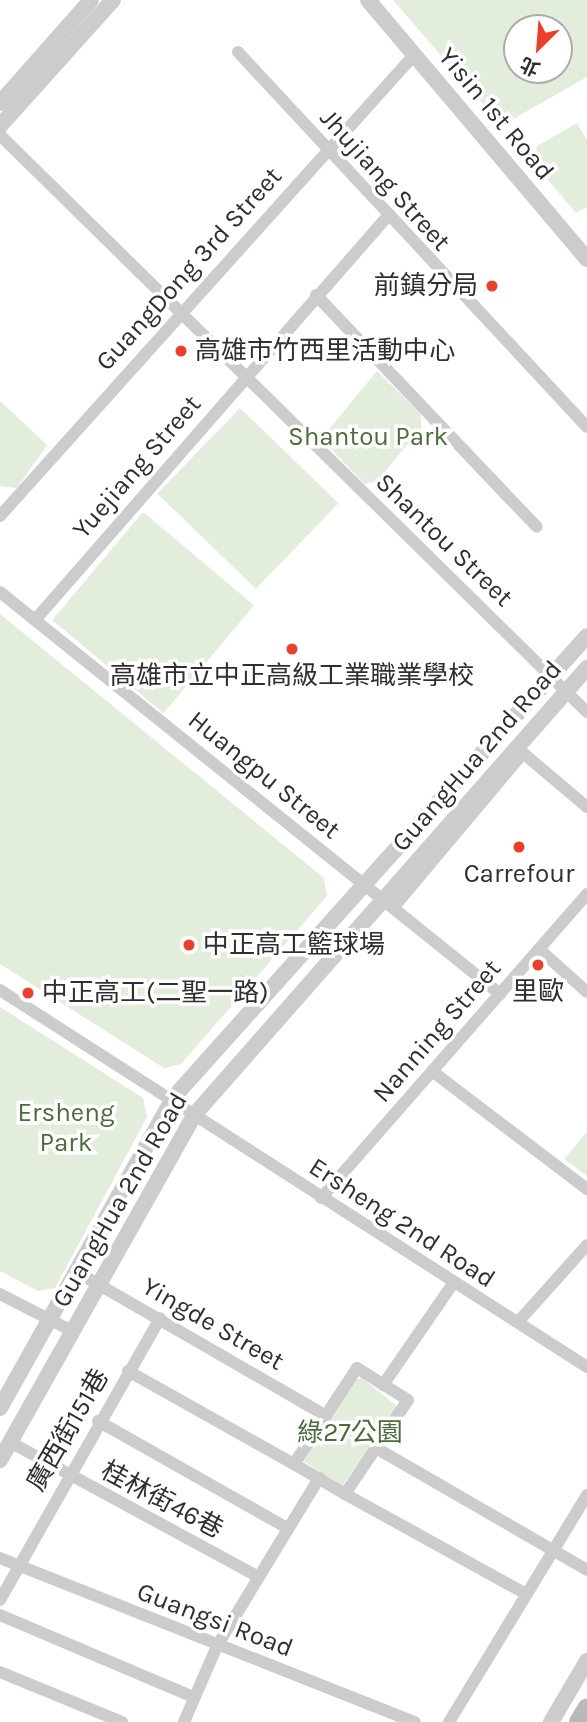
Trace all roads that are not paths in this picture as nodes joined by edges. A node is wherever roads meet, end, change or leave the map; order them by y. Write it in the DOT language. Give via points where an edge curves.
graph roads {
  1 [pos="91,0"];
  2 [pos="113,0"];
  3 [pos="368,0"];
  4 [pos="238,52"];
  5 [pos="414,55"];
  6 [pos="0,103"];
  7 [pos="0,126"];
  8 [pos="0,135"];
  9 [pos="329,149"];
  10 [pos="386,218"];
  11 [pos="587,259"];
  12 [pos="316,295"];
  13 [pos="179,311"];
  14 [pos="246,376"];
  15 [pos="587,427"];
  16 [pos="0,516"];
  17 [pos="537,527"];
  18 [pos="0,592"];
  19 [pos="35,620"];
  20 [pos="587,636"];
  21 [pos="587,668"];
  22 [pos="551,676"];
  23 [pos="569,694"];
  24 [pos="587,712"];
  25 [pos="523,753"];
  26 [pos="451,789"];
  27 [pos="469,803"];
  28 [pos="587,807"];
  29 [pos="365,886"];
  30 [pos="587,894"];
  31 [pos="388,904"];
  32 [pos="539,949"];
  33 [pos="0,990"];
  34 [pos="587,992"];
  35 [pos="500,994"];
  36 [pos="432,1071"];
  37 [pos="173,1098"];
  38 [pos="194,1114"];
  39 [pos="587,1189"];
  40 [pos="321,1198"];
  41 [pos="587,1245"];
  42 [pos="77,1272"];
  43 [pos="99,1284"];
  44 [pos="452,1285"];
  45 [pos="0,1294"];
  46 [pos="160,1318"];
  47 [pos="50,1320"];
  48 [pos="518,1322"];
  49 [pos="72,1331"];
  50 [pos="587,1367"];
  51 [pos="128,1371"];
  52 [pos="383,1385"];
  53 [pos="0,1408"];
  54 [pos="326,1416"];
  55 [pos="97,1421"];
  56 [pos="10,1442"];
  57 [pos="376,1448"];
  58 [pos="0,1460"];
  59 [pos="294,1464"];
  60 [pos="67,1476"];
  61 [pos="319,1478"];
  62 [pos="345,1494"];
  63 [pos="587,1495"];
  64 [pos="287,1528"];
  65 [pos="552,1550"];
  66 [pos="0,1558"];
  67 [pos="19,1566"];
  68 [pos="587,1570"];
  69 [pos="257,1576"];
  70 [pos="524,1594"];
  71 [pos="0,1601"];
  72 [pos="0,1615"];
  73 [pos="217,1646"];
  74 [pos="587,1661"];
  75 [pos="0,1672"];
  76 [pos="193,1697"];
  77 [pos="587,1707"];
  78 [pos="122,1722"];
  79 [pos="184,1722"];
  80 [pos="415,1722"];
  81 [pos="449,1722"];
  82 [pos="551,1722"];
  83 [pos="579,1722"];
  1 -- 6 [label="street"];
  2 -- 7 [label="street"];
  3 -- 5 [label="street, Yisin 1st Road"];
  4 -- 9 [label="street, Jhujiang Street"];
  5 -- 9 [label="street, GuangDong 3rd Street"];
  5 -- 11 [label="street, Yisin 1st Road"];
  8 -- 13 [label="street, Shantou Street"];
  9 -- 10 [label="street, Jhujiang Street"];
  9 -- 13 [label="street, GuangDong 3rd Street"];
  10 -- 12 [label="street, Yuejiang Street"];
  10 -- 15 [label="street, Jhujiang Street"];
  12 -- 14 [label="street, Yuejiang Street"];
  12 -- 17 [label="street"];
  13 -- 14 [label="street, Shantou Street"];
  13 -- 16 [label="street, GuangDong 3rd Street"];
  14 -- 19 [label="street, Yuejiang Street"];
  14 -- 22 [label="street, Shantou Street"];
  18 -- 19 [label="street, Huangpu Street"];
  19 -- 29 [label="street, Huangpu Street"];
  20 -- 22 [label="street, GuangHua 2nd Road"];
  21 -- 23 [label="street, GuangHua 2nd Road"];
  22 -- 23 [label="street, Shantou Street"];
  22 -- 26 [label="street, GuangHua 2nd Road"];
  23 -- 24 [label="street, Shantou Street"];
  23 -- 25 [label="street"];
  23 -- 27 [label="street, GuangHua 2nd Road"];
  25 -- 28 [label="street"];
  25 -- 31 [label="street"];
  26 -- 27 [label="street, GuangHua 2nd Road"];
  26 -- 29 [label="street, GuangHua 2nd Road"];
  27 -- 31 [label="street, GuangHua 2nd Road"];
  29 -- 31 [label="street, Huangpu Street"];
  29 -- 37 [label="street, GuangHua 2nd Road"];
  30 -- 32 [label="street, Nanning Street"];
  31 -- 35 [label="street, Huangpu Street"];
  31 -- 38 [label="street, GuangHua 2nd Road"];
  32 -- 34 [label="street"];
  32 -- 35 [label="street, Nanning Street"];
  33 -- 37 [label="street, Ersheng 2nd Road"];
  35 -- 36 [label="street, Nanning Street"];
  36 -- 39 [label="street"];
  36 -- 40 [label="street, Nanning Street"];
  37 -- 38 [label="street, Ersheng 2nd Road"];
  37 -- 42 [label="street, GuangHua 2nd Road"];
  38 -- 40 [label="street, Ersheng 2nd Road"];
  38 -- 43 [label="street, GuangHua 2nd Road"];
  40 -- 44 [label="street, Ersheng 2nd Road"];
  41 -- 48 [label="street"];
  42 -- 43 [label="street, Yingde Street"];
  42 -- 47 [label="street, GuangHua 2nd Road"];
  43 -- 46 [label="street, Yingde Street"];
  43 -- 49 [label="street, GuangHua 2nd Road"];
  44 -- 48 [label="street, Ersheng 2nd Road"];
  44 -- 52 [label="street"];
  45 -- 47 [label="street"];
  46 -- 51 [label="street, 廣西街151巷"];
  46 -- 54 [label="street, Yingde Street"];
  47 -- 49 [label="street"];
  47 -- 53 [label="street, GuangHua 2nd Road"];
  48 -- 50 [label="street, Ersheng 2nd Road"];
  49 -- 56 [label="street, GuangHua 2nd Road"];
  51 -- 55 [label="street, 廣西街151巷"];
  51 -- 59 [label="street"];
  52 -- 54 [label="street" via="357,1368"];
  52 -- 57 [label="street" via="408,1400"];
  54 -- 59 [label="street"];
  55 -- 60 [label="street, 廣西街151巷"];
  55 -- 64 [label="street"];
  56 -- 58 [label="street, GuangHua 2nd Road"];
  56 -- 60 [label="street, 桂林街46巷"];
  57 -- 62 [label="street"];
  57 -- 65 [label="street"];
  59 -- 61 [label="street"];
  60 -- 67 [label="street, 廣西街151巷"];
  60 -- 69 [label="street, 桂林街46巷"];
  61 -- 62 [label="street"];
  61 -- 64 [label="street"];
  62 -- 70 [label="street"];
  63 -- 65 [label="street"];
  64 -- 69 [label="street"];
  65 -- 68 [label="street"];
  65 -- 70 [label="street"];
  66 -- 67 [label="street, Guangsi Road"];
  67 -- 71 [label="street, 廣西街151巷"];
  67 -- 73 [label="street, Guangsi Road"];
  69 -- 73 [label="street"];
  70 -- 81 [label="street"];
  72 -- 76 [label="street"];
  73 -- 76 [label="street"];
  73 -- 80 [label="street, Guangsi Road"];
  74 -- 82 [label="street"];
  75 -- 78 [label="street"];
  76 -- 79 [label="street"];
  77 -- 83 [label="main road"];
}
